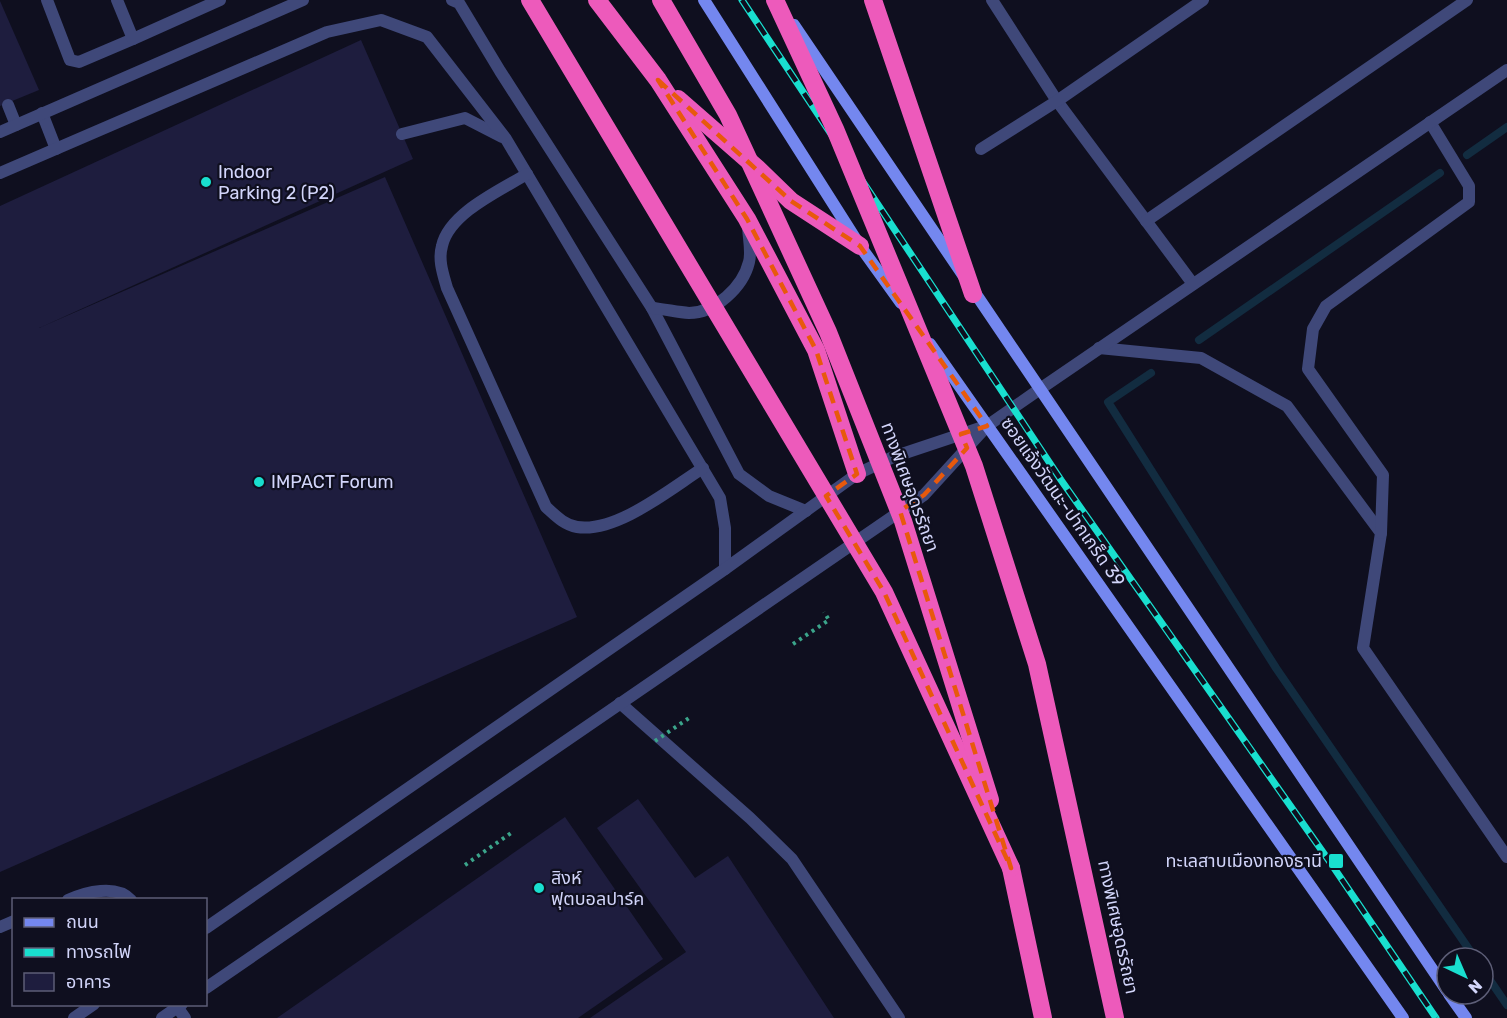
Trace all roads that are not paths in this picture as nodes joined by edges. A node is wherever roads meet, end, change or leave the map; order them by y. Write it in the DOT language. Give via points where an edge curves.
graph roads {
  1 [pos="47,0"];
  2 [pos="117,0"];
  3 [pos="220,0"];
  4 [pos="303,0"];
  5 [pos="530,0"];
  6 [pos="597,0"];
  7 [pos="661,0"];
  8 [pos="704,0"];
  9 [pos="776,0"];
  10 [pos="873,0"];
  11 [pos="992,0"];
  12 [pos="1203,0"];
  13 [pos="1467,0"];
  14 [pos="456,1"];
  15 [pos="133,39"];
  16 [pos="1507,70"];
  17 [pos="658,80"];
  18 [pos="1057,101"];
  19 [pos="8,105"];
  20 [pos="42,113"];
  21 [pos="1430,122"];
  22 [pos="16,124"];
  23 [pos="0,132"];
  24 [pos="402,134"];
  25 [pos="506,139"];
  26 [pos="56,149"];
  27 [pos="981,149"];
  28 [pos="0,173"];
  29 [pos="527,174"];
  30 [pos="747,219"];
  31 [pos="1146,221"];
  32 [pos="860,246"];
  33 [pos="1193,284"];
  34 [pos="973,294"];
  35 [pos="652,308"];
  36 [pos="1099,348"];
  37 [pos="1040,389"];
  38 [pos="987,426"];
  39 [pos="703,468"];
  40 [pos="857,474"];
  41 [pos="806,511"];
  42 [pos="1381,533"];
  43 [pos="725,569"];
  44 [pos="620,703"];
  45 [pos="1507,857"];
  46 [pos="1011,868"];
  47 [pos="76,898"];
  48 [pos="129,898"];
  49 [pos="207,927"];
  50 [pos="1435,973"];
  51 [pos="207,987"];
  52 [pos="92,1006"];
  53 [pos="180,1009"];
  54 [pos="74,1018"];
  55 [pos="162,1018"];
  56 [pos="899,1018"];
  57 [pos="1043,1018"];
  58 [pos="1116,1018"];
  59 [pos="1403,1018"];
  1 -- 15 [label="street" via="70,60 79,62"];
  2 -- 15 [label="street"];
  3 -- 15 [label="street"];
  4 -- 20 [label="street"];
  5 -- 46 [label="highway, bridge" via="884,592"];
  6 -- 17 [label="highway"];
  7 -- 46 [label="highway, ทางพิเศษอุดรรัถยา, bridge" via="728,115 832,343 903,521"];
  8 -- 32 [label="main road, ซอยแจ้งวัฒนะ-ปากเกร็ด 39"];
  9 -- 34 [label="main road"];
  9 -- 58 [label="highway, ทางพิเศษอุดรรัถยา, bridge" via="835,129 974,466 1037,664"];
  10 -- 34 [label="highway"];
  11 -- 18 [label="street"];
  12 -- 18 [label="street"];
  13 -- 31 [label="street"];
  14 -- 35 [label="street"];
  16 -- 21 [label="street"];
  17 -- 30 [label="highway"];
  17 -- 32 [label="highway" via="791,201"];
  18 -- 27 [label="street"];
  18 -- 31 [label="street"];
  19 -- 22 [label="street"];
  20 -- 22 [label="street"];
  20 -- 26 [label="street"];
  21 -- 33 [label="street"];
  21 -- 42 [label="street" via="1469,186 1469,202 1326,306 1313,329 1308,369 1383,475"];
  22 -- 23 [label="street"];
  24 -- 25 [label="street" via="465,118"];
  25 -- 26 [label="street" via="427,37 381,20 327,32"];
  25 -- 29 [label="street"];
  26 -- 28 [label="street"];
  29 -- 39 [label="street"];
  29 -- 39 [label="street" via="473,207 448,230 442,243 441,263 447,288 546,507 577,527 603,526 628,515"];
  30 -- 35 [label="street" via="749,261 729,294 714,306 691,313"];
  30 -- 40 [label="highway" via="816,350"];
  31 -- 33 [label="street"];
  32 -- 38 [label="main road, ซอยแจ้งวัฒนะ-ปากเกร็ด 39"];
  33 -- 36 [label="street"];
  34 -- 37 [label="main road"];
  35 -- 41 [label="street" via="739,474 769,496"];
  36 -- 37 [label="street"];
  36 -- 42 [label="street" via="1201,358 1287,406"];
  37 -- 38 [label="street"];
  37 -- 50 [label="main road"];
  38 -- 40 [label="street" via="893,457"];
  38 -- 44 [label="street" via="924,495"];
  38 -- 59 [label="main road, ซอยแจ้งวัฒนะ-ปากเกร็ด 39"];
  39 -- 43 [label="street" via="720,498"];
  40 -- 41 [label="street"];
  41 -- 43 [label="street"];
  42 -- 45 [label="street" via="1363,648"];
  43 -- 49 [label="street"];
  44 -- 51 [label="street"];
  44 -- 56 [label="street" via="792,860"];
  46 -- 57 [label="highway, ทางพิเศษอุดรรัถยา"];
  47 -- 48 [label="street" via="107,890"];
  52 -- 54 [label="street"];
  53 -- 55 [label="street"];
}
